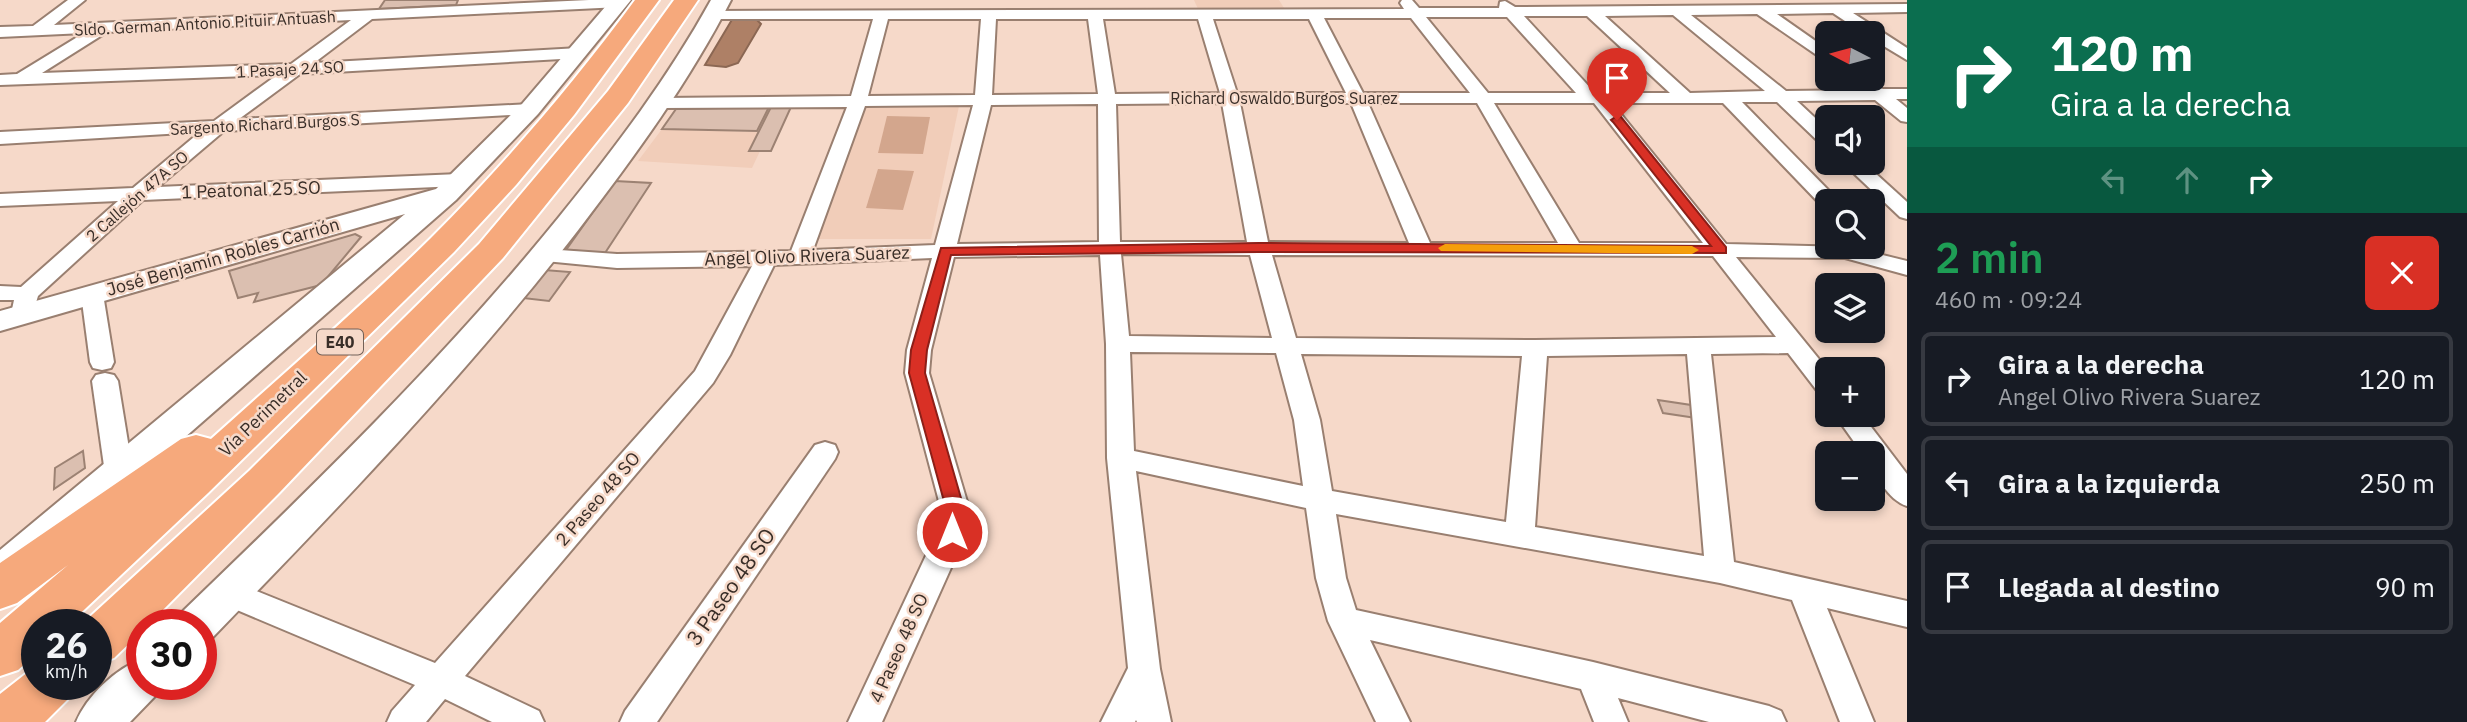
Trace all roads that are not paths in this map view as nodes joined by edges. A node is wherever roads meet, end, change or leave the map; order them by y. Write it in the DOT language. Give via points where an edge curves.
graph roads {
  1 [pos="78,0"];
  2 [pos="629,1"];
  3 [pos="1793,4"];
  4 [pos="1872,4"];
  5 [pos="707,5"];
  6 [pos="1613,5"];
  7 [pos="1708,5"];
  8 [pos="1410,6"];
  9 [pos="1505,6"];
  10 [pos="260,7"];
  11 [pos="1835,8"];
  12 [pos="1907,8"];
  13 [pos="872,9"];
  14 [pos="1193,9"];
  15 [pos="1302,9"];
  16 [pos="1760,9"];
  17 [pos="364,10"];
  18 [pos="980,10"];
  19 [pos="1086,10"];
  20 [pos="1676,10"];
  21 [pos="1591,11"];
  22 [pos="245,21"];
  23 [pos="102,28"];
  24 [pos="37,30"];
  25 [pos="0,32"];
  26 [pos="1815,48"];
  27 [pos="579,53"];
  28 [pos="1907,55"];
  29 [pos="297,69"];
  30 [pos="22,79"];
  31 [pos="0,80"];
  32 [pos="1876,91"];
  33 [pos="0,93"];
  34 [pos="1880,94"];
  35 [pos="1907,94"];
  36 [pos="1780,95"];
  37 [pos="1726,96"];
  38 [pos="1482,97"];
  39 [pos="1230,98"];
  40 [pos="1357,98"];
  41 [pos="1594,98"];
  42 [pos="1686,98"];
  43 [pos="1107,100"];
  44 [pos="983,101"];
  45 [pos="858,102"];
  46 [pos="662,103"];
  47 [pos="530,109"];
  48 [pos="1907,117"];
  49 [pos="219,126"];
  50 [pos="1815,128"];
  51 [pos="0,138"];
  52 [pos="1866,175"];
  53 [pos="453,187"];
  54 [pos="1816,189"];
  55 [pos="138,194"];
  56 [pos="0,200"];
  57 [pos="1907,213"];
  58 [pos="1110,248"];
  59 [pos="1259,248"];
  60 [pos="1422,248"];
  61 [pos="1572,249"];
  62 [pos="1721,250"];
  63 [pos="946,251"];
  64 [pos="545,255"];
  65 [pos="800,257"];
  66 [pos="766,259"];
  67 [pos="1888,259"];
  68 [pos="1907,284"];
  69 [pos="0,293"];
  70 [pos="92,295"];
  71 [pos="17,310"];
  72 [pos="1118,344"];
  73 [pos="1284,345"];
  74 [pos="1698,345"];
  75 [pos="1797,345"];
  76 [pos="1535,348"];
  77 [pos="1815,370"];
  78 [pos="307,373"];
  79 [pos="1857,427"];
  80 [pos="825,452"];
  81 [pos="1121,458"];
  82 [pos="119,472"];
  83 [pos="1907,495"];
  84 [pos="1320,500"];
  85 [pos="1520,533"];
  86 [pos="1720,571"];
  87 [pos="0,574"];
  88 [pos="1803,588"];
  89 [pos="0,589"];
  90 [pos="229,593"];
  91 [pos="213,609"];
  92 [pos="1907,614"];
  93 [pos="1344,621"];
  94 [pos="112,628"];
  95 [pos="0,654"];
  96 [pos="1144,668"];
  97 [pos="1593,677"];
  98 [pos="440,680"];
  99 [pos="126,695"];
  100 [pos="31,700"];
  101 [pos="7,722"];
  102 [pos="99,722"];
  103 [pos="404,722"];
  104 [pos="527,722"];
  105 [pos="637,722"];
  106 [pos="865,722"];
  107 [pos="1118,722"];
  108 [pos="1154,722"];
  109 [pos="1393,722"];
  110 [pos="1611,722"];
  111 [pos="1769,722"];
  112 [pos="1857,722"];
  1 -- 24 [label="street"];
  2 -- 17 [label="street, Sldo. German Antonio Pituir Antuash"];
  2 -- 27 [label="street, E40"];
  2 -- 78 [label="highway, Vía Perimetral / E40" via="617,42 545,132 411,276"];
  3 -- 11 [label="street"];
  3 -- 16 [label="street"];
  4 -- 11 [label="street"];
  4 -- 12 [label="street"];
  5 -- 13 [label="street"];
  5 -- 46 [label="street"];
  5 -- 94 [label="highway, E40" via="618,97 491,251 264,482"];
  6 -- 20 [label="street"];
  6 -- 21 [label="street"];
  7 -- 16 [label="street"];
  7 -- 20 [label="street"];
  8 -- 9 [label="street"];
  8 -- 15 [label="street"];
  8 -- 38 [label="street"];
  9 -- 21 [label="street"];
  9 -- 41 [label="street"];
  10 -- 22 [label="street"];
  11 -- 28 [label="street"];
  13 -- 18 [label="street"];
  13 -- 45 [label="street"];
  14 -- 15 [label="street"];
  14 -- 19 [label="street"];
  14 -- 39 [label="street"];
  15 -- 40 [label="street"];
  16 -- 26 [label="street"];
  17 -- 22 [label="street, Sldo. German Antonio Pituir Antuash"];
  17 -- 29 [label="street, 2 Callejón 47A SO"];
  18 -- 19 [label="street"];
  18 -- 44 [label="street, 4 Paseo 48 SO"];
  19 -- 43 [label="street"];
  20 -- 36 [label="street"];
  21 -- 42 [label="street"];
  22 -- 23 [label="street, Sldo. German Antonio Pituir Antuash"];
  23 -- 24 [label="street, Sldo. German Antonio Pituir Antuash"];
  23 -- 30 [label="street"];
  24 -- 25 [label="street, Sldo. German Antonio Pituir Antuash"];
  27 -- 29 [label="street, 1 Pasaje 24 SO"];
  27 -- 47 [label="street, E40"];
  29 -- 30 [label="street, 1 Pasaje 24 SO"];
  29 -- 49 [label="street, 2 Callejón 47A SO"];
  30 -- 31 [label="street, 1 Pasaje 24 SO"];
  30 -- 33 [label="street"];
  32 -- 34 [label="street"];
  34 -- 35 [label="street, Richard Oswaldo Burgos Suarez"];
  34 -- 36 [label="street, Richard Oswaldo Burgos Suarez"];
  34 -- 48 [label="street"];
  36 -- 37 [label="street, Richard Oswaldo Burgos Suarez"];
  36 -- 50 [label="street"];
  37 -- 42 [label="street, Richard Oswaldo Burgos Suarez"];
  37 -- 54 [label="street"];
  38 -- 40 [label="street, Richard Oswaldo Burgos Suarez"];
  38 -- 41 [label="street, Richard Oswaldo Burgos Suarez"];
  38 -- 61 [label="street"];
  39 -- 40 [label="street, Richard Oswaldo Burgos Suarez"];
  39 -- 43 [label="street, Richard Oswaldo Burgos Suarez"];
  39 -- 59 [label="street"];
  40 -- 60 [label="street"];
  41 -- 42 [label="street, Richard Oswaldo Burgos Suarez"];
  41 -- 62 [label="street"];
  43 -- 44 [label="street, Richard Oswaldo Burgos Suarez"];
  43 -- 58 [label="street"];
  44 -- 45 [label="street, Richard Oswaldo Burgos Suarez"];
  44 -- 63 [label="street, 4 Paseo 48 SO"];
  45 -- 46 [label="street, Richard Oswaldo Burgos Suarez"];
  45 -- 65 [label="street"];
  46 -- 64 [label="street"];
  47 -- 49 [label="street, Sargento Richard Burgos S"];
  47 -- 53 [label="street, E40"];
  49 -- 51 [label="street, Sargento Richard Burgos S"];
  49 -- 55 [label="street, 2 Callejón 47A SO"];
  52 -- 57 [label="street"];
  53 -- 55 [label="street, 1 Peatonal 25 SO"];
  53 -- 70 [label="street, José Benjamín Robles Carrión"];
  53 -- 82 [label="street, E40"];
  55 -- 56 [label="street, 1 Peatonal 25 SO"];
  55 -- 71 [label="street, 2 Callejón 47A SO"];
  58 -- 59 [label="street, Angel Olivo Rivera Suarez"];
  58 -- 63 [label="street, Angel Olivo Rivera Suarez"];
  58 -- 72 [label="street"];
  59 -- 60 [label="street, Angel Olivo Rivera Suarez"];
  59 -- 73 [label="street"];
  60 -- 61 [label="street, Angel Olivo Rivera Suarez"];
  61 -- 62 [label="street, Angel Olivo Rivera Suarez"];
  62 -- 67 [label="street, Angel Olivo Rivera Suarez" via="1845,251"];
  62 -- 75 [label="street"];
  63 -- 65 [label="street, Angel Olivo Rivera Suarez"];
  63 -- 106 [label="street, 4 Paseo 48 SO" via="917,373 954,505 952,532"];
  64 -- 66 [label="street, Angel Olivo Rivera Suarez" via="617,261"];
  64 -- 90 [label="street" via="435,382"];
  65 -- 66 [label="street, Angel Olivo Rivera Suarez"];
  66 -- 98 [label="street, 2 Paseo 48 SO" via="704,377"];
  67 -- 68 [label="street"];
  69 -- 71 [label="street"];
  70 -- 71 [label="street, José Benjamín Robles Carrión"];
  70 -- 82 [label="street"];
  72 -- 73 [label="street"];
  72 -- 81 [label="street"];
  73 -- 76 [label="street"];
  73 -- 84 [label="street" via="1307,421"];
  74 -- 75 [label="street"];
  74 -- 76 [label="street"];
  74 -- 86 [label="street"];
  75 -- 77 [label="street"];
  76 -- 85 [label="street"];
  78 -- 89 [label="highway"];
  78 -- 95 [label="highway, Vía Perimetral / E40"];
  79 -- 83 [label="street"];
  80 -- 105 [label="street, 3 Paseo 48 SO"];
  81 -- 84 [label="street"];
  81 -- 96 [label="street"];
  82 -- 87 [label="street, E40"];
  84 -- 85 [label="street"];
  84 -- 93 [label="street" via="1331,578"];
  85 -- 86 [label="street"];
  86 -- 88 [label="street"];
  88 -- 92 [label="street"];
  88 -- 112 [label="street"];
  90 -- 91 [label="street"];
  90 -- 98 [label="street"];
  93 -- 97 [label="street"];
  93 -- 109 [label="street"];
  96 -- 107 [label="street"];
  96 -- 108 [label="street"];
  97 -- 110 [label="street"];
  97 -- 111 [label="street"];
  98 -- 103 [label="street, 2 Paseo 48 SO"];
  98 -- 104 [label="street"];
  99 -- 102 [label="street"];
  100 -- 101 [label="highway"];
}
